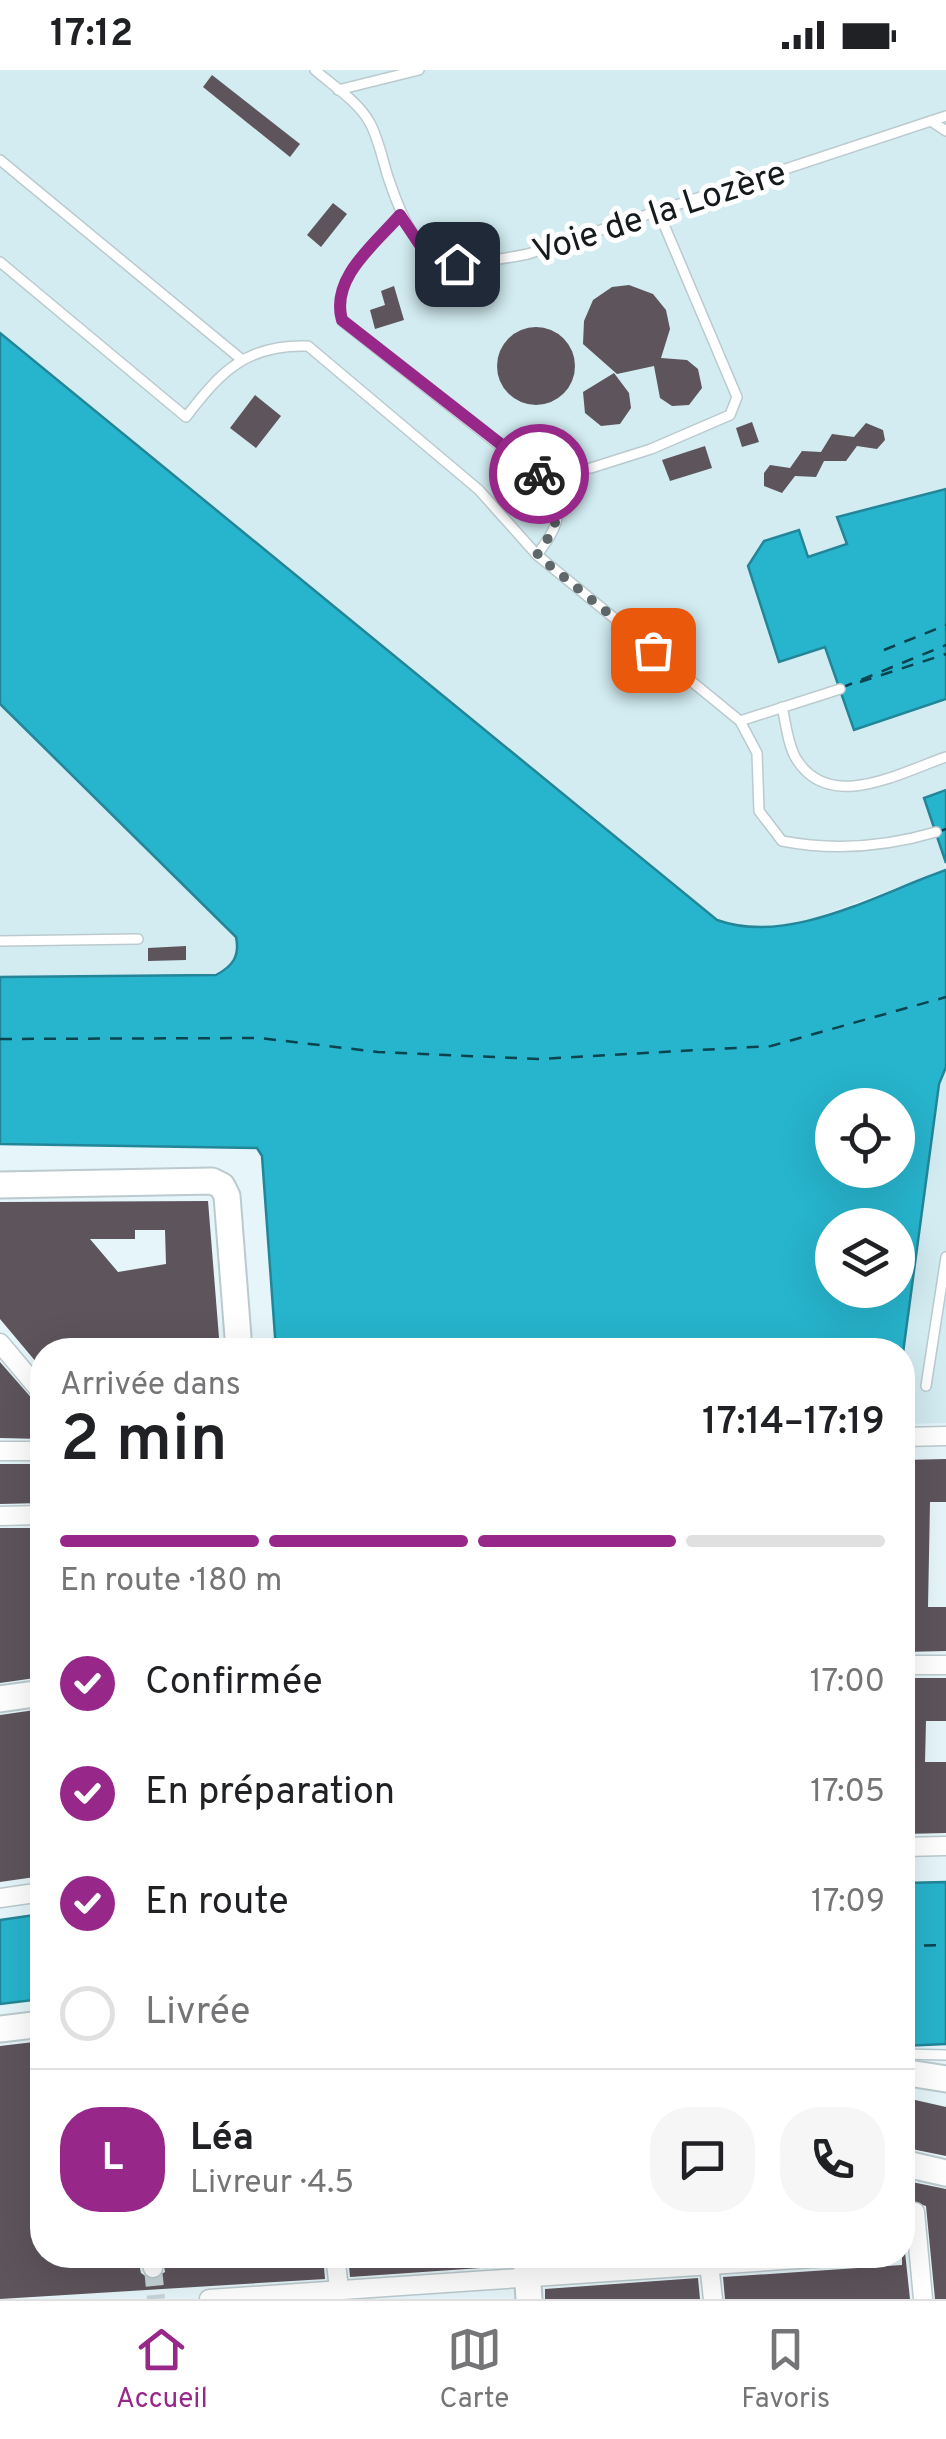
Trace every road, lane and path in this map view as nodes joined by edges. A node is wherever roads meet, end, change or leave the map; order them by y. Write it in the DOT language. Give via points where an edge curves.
graph roads {
  1 [pos="315,70"];
  2 [pos="418,70"];
  3 [pos="338,90"];
  4 [pos="946,116"];
  5 [pos="931,121"];
  6 [pos="946,131"];
  7 [pos="0,160"];
  8 [pos="660,213"];
  9 [pos="400,215"];
  10 [pos="0,262"];
  11 [pos="241,359"];
  12 [pos="590,468"];
  13 [pos="537,555"];
  14 [pos="840,689"];
  15 [pos="782,708"];
  16 [pos="740,721"];
  17 [pos="946,757"];
  18 [pos="936,832"];
  19 [pos="138,939"];
  20 [pos="0,941"];
  21 [pos="0,1185"];
  22 [pos="946,1256"];
  23 [pos="237,1338"];
  24 [pos="0,1343"];
  25 [pos="30,1379"];
  26 [pos="926,1386"];
  27 [pos="946,1436"];
  28 [pos="915,1437"];
  29 [pos="0,1451"];
  30 [pos="30,1451"];
  31 [pos="30,1515"];
  32 [pos="0,1516"];
  33 [pos="915,1665"];
  34 [pos="946,1665"];
  35 [pos="30,1695"];
  36 [pos="0,1700"];
  37 [pos="946,1846"];
  38 [pos="915,1847"];
  39 [pos="30,1894"];
  40 [pos="0,1898"];
  41 [pos="30,2025"];
  42 [pos="0,2029"];
  43 [pos="915,2055"];
  44 [pos="946,2056"];
  45 [pos="915,2074"];
  46 [pos="946,2079"];
  47 [pos="915,2166"];
  48 [pos="946,2173"];
  49 [pos="336,2268"];
  50 [pos="628,2268"];
  51 [pos="709,2268"];
  52 [pos="915,2268"];
  53 [pos="528,2278"];
  54 [pos="338,2288"];
  55 [pos="397,2293"];
  56 [pos="265,2297"];
  57 [pos="210,2299"];
  58 [pos="713,2299"];
  59 [pos="923,2299"];
  1 -- 3 [label="lane"];
  2 -- 3 [label="lane"];
  3 -- 9 [label="lane" via="369,122"];
  4 -- 5 [label="lane, Voie de la Lozère"];
  5 -- 6 [label="lane"];
  5 -- 8 [label="lane, Voie de la Lozère"];
  7 -- 11 [label="lane"];
  8 -- 9 [label="lane, Voie de la Lozère" via="528,254 468,264 432,254"];
  8 -- 12 [label="lane" via="737,397 730,415 701,430"];
  9 -- 13 [label="lane" via="349,273 340,294 342,320 548,484 560,516"];
  10 -- 11 [label="lane" via="186,417"];
  11 -- 13 [label="lane" via="280,345 308,346 479,490"];
  13 -- 16 [label="lane"];
  14 -- 15 [label="lane"];
  15 -- 16 [label="lane"];
  15 -- 17 [label="lane" via="797,760 827,785 850,789"];
  16 -- 18 [label="lane" via="757,753 758,811 782,840 817,848 898,844"];
  19 -- 20 [label="lane"];
  21 -- 23 [label="main road" via="222,1186"];
  22 -- 26 [label="lane"];
  24 -- 25 [label="street"];
  27 -- 28 [label="street"];
  29 -- 30 [label="street"];
  31 -- 32 [label="street"];
  33 -- 34 [label="street"];
  35 -- 36 [label="main road"];
  37 -- 38 [label="street"];
  39 -- 40 [label="street"];
  41 -- 42 [label="main road"];
  43 -- 44 [label="lane"];
  45 -- 46 [label="main road"];
  47 -- 48 [label="main road"];
  49 -- 54 [label="street"];
  50 -- 53 [label="street"];
  51 -- 58 [label="street"];
  52 -- 59 [label="street"];
  53 -- 55 [label="street"];
  54 -- 55 [label="street"];
  54 -- 56 [label="street"];
  56 -- 57 [label="street"];
}
